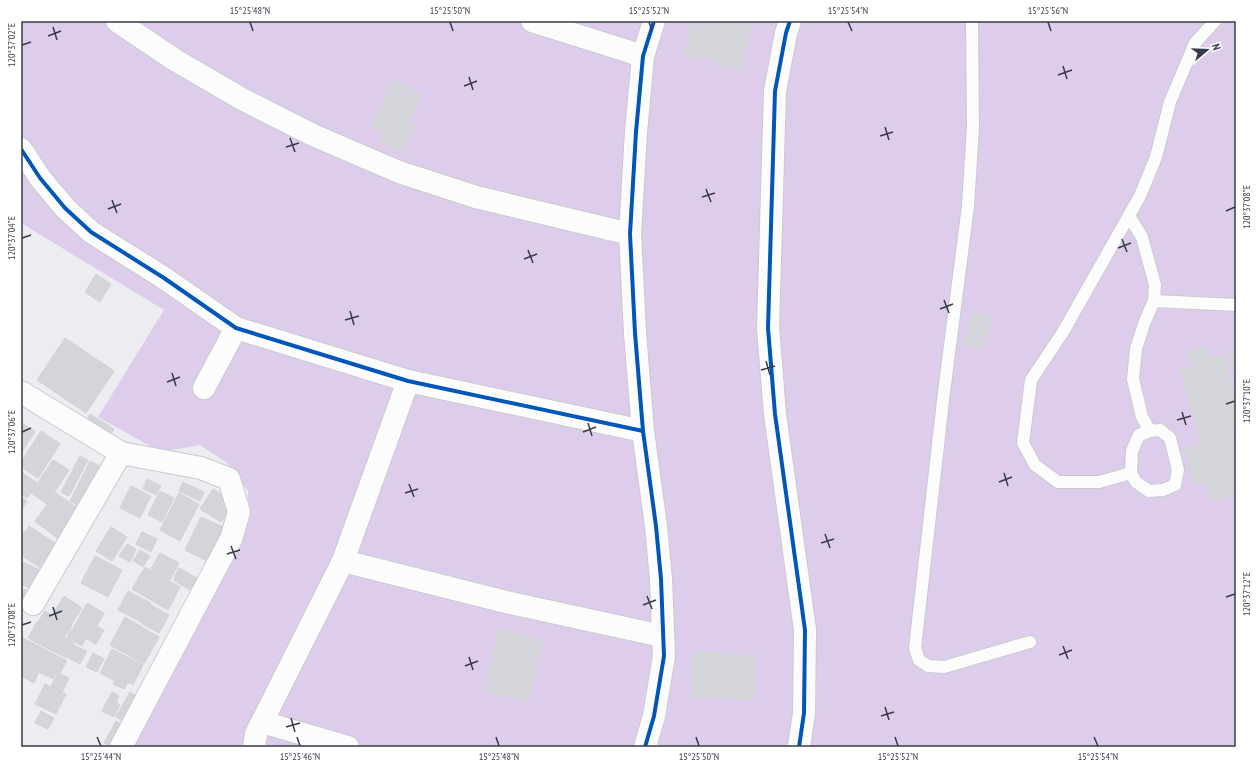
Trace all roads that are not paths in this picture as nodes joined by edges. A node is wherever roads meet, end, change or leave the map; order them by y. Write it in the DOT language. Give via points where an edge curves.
graph roads {
  1 [pos="117,21"];
  2 [pos="532,21"];
  3 [pos="654,21"];
  4 [pos="790,21"];
  5 [pos="972,21"];
  6 [pos="1215,21"];
  7 [pos="644,56"];
  8 [pos="21,149"];
  9 [pos="1129,216"];
  10 [pos="630,234"];
  11 [pos="1154,301"];
  12 [pos="1236,305"];
  13 [pos="236,328"];
  14 [pos="408,381"];
  15 [pos="204,388"];
  16 [pos="21,392"];
  17 [pos="643,431"];
  18 [pos="1150,431"];
  19 [pos="120,453"];
  20 [pos="1131,473"];
  21 [pos="343,561"];
  22 [pos="33,604"];
  23 [pos="662,636"];
  24 [pos="1030,642"];
  25 [pos="262,722"];
  26 [pos="121,747"];
  27 [pos="254,747"];
  28 [pos="348,747"];
  29 [pos="645,747"];
  30 [pos="799,747"];
  1 -- 10 [label="street" via="175,60 242,99 313,135 399,172 476,197"];
  2 -- 7 [label="street"];
  3 -- 7 [label="street"];
  4 -- 30 [label="street" via="776,90 768,328 776,414 805,630 804,713"];
  5 -- 24 [label="lane" via="973,127 968,206 915,648 918,660 928,666 944,667"];
  6 -- 9 [label="lane" via="1195,42 1170,102 1156,157"];
  7 -- 10 [label="street" via="636,132"];
  8 -- 13 [label="street" via="40,178 65,208 91,232"];
  9 -- 11 [label="lane" via="1142,237 1155,285"];
  9 -- 20 [label="lane" via="1063,332 1031,380 1023,443 1035,464 1058,482 1099,482"];
  10 -- 17 [label="street"];
  11 -- 12 [label="lane"];
  11 -- 18 [label="lane" via="1136,349 1133,380 1142,417"];
  13 -- 14 [label="street"];
  13 -- 15 [label="street"];
  14 -- 17 [label="street"];
  14 -- 21 [label="street"];
  16 -- 19 [label="street"];
  17 -- 23 [label="street" via="659,556"];
  18 -- 20 [label="lane" via="1139,435 1132,451"];
  18 -- 20 [label="lane" via="1160,430 1170,438 1178,470 1175,485 1163,490 1148,491 1136,482"];
  19 -- 22 [label="street"];
  19 -- 26 [label="street" via="201,468 230,479 239,512 231,539"];
  21 -- 23 [label="street" via="506,602"];
  21 -- 25 [label="street"];
  23 -- 29 [label="street" via="664,656 654,716"];
  25 -- 27 [label="street" via="256,734"];
  25 -- 28 [label="street"];
}
